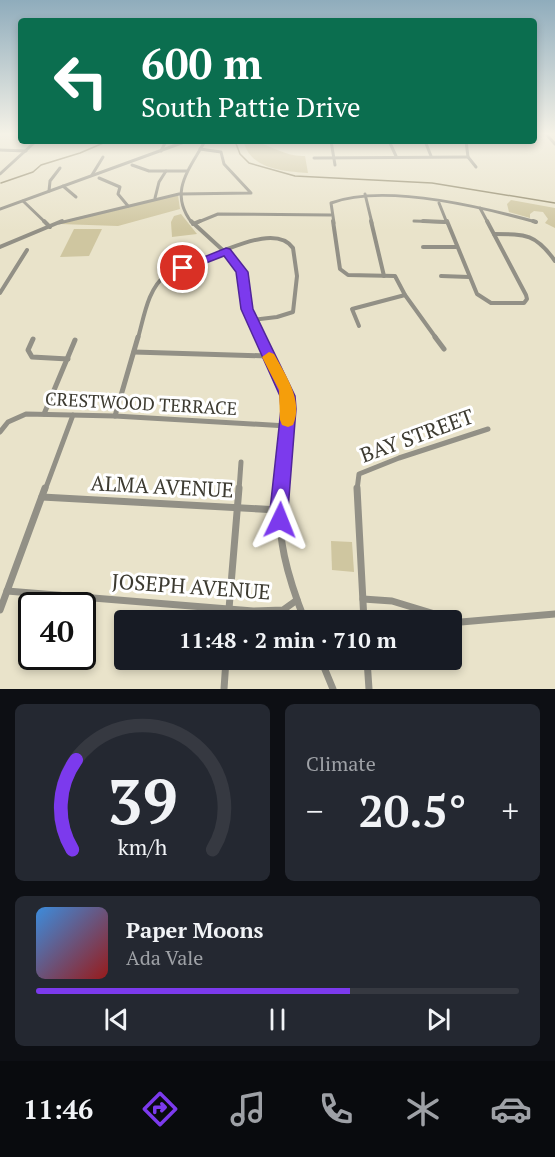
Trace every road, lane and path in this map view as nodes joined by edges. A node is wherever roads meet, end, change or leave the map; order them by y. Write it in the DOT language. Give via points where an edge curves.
graph roads {
  1 [pos="98,166"];
  2 [pos="118,166"];
  3 [pos="135,166"];
  4 [pos="190,166"];
  5 [pos="226,166"];
  6 [pos="60,168"];
  7 [pos="165,171"];
  8 [pos="187,171"];
  9 [pos="93,175"];
  10 [pos="99,178"];
  11 [pos="63,186"];
  12 [pos="49,191"];
  13 [pos="179,194"];
  14 [pos="365,194"];
  15 [pos="76,197"];
  16 [pos="154,198"];
  17 [pos="22,201"];
  18 [pos="439,203"];
  19 [pos="128,206"];
  20 [pos="480,208"];
  21 [pos="0,209"];
  22 [pos="331,215"];
  23 [pos="414,221"];
  24 [pos="445,222"];
  25 [pos="536,222"];
  26 [pos="193,224"];
  27 [pos="50,226"];
  28 [pos="494,234"];
  29 [pos="1,245"];
  30 [pos="423,247"];
  31 [pos="456,247"];
  32 [pos="27,250"];
  33 [pos="226,250"];
  34 [pos="554,259"];
  35 [pos="384,276"];
  36 [pos="441,276"];
  37 [pos="469,277"];
  38 [pos="0,293"];
  39 [pos="405,295"];
  40 [pos="251,320"];
  41 [pos="359,326"];
  42 [pos="33,339"];
  43 [pos="75,340"];
  44 [pos="444,349"];
  45 [pos="134,352"];
  46 [pos="268,356"];
  47 [pos="68,359"];
  48 [pos="44,414"];
  49 [pos="73,415"];
  50 [pos="115,416"];
  51 [pos="287,426"];
  52 [pos="488,429"];
  53 [pos="0,432"];
  54 [pos="241,462"];
  55 [pos="42,497"];
  56 [pos="236,508"];
  57 [pos="279,510"];
  58 [pos="8,591"];
  59 [pos="363,599"];
  60 [pos="297,600"];
  61 [pos="229,608"];
  62 [pos="0,610"];
  63 [pos="301,610"];
  64 [pos="364,610"];
  65 [pos="555,614"];
  66 [pos="225,670"];
  67 [pos="325,670"];
  68 [pos="368,670"];
  69 [pos="224,689"];
  70 [pos="333,689"];
  71 [pos="369,689"];
  1 -- 9 [label="street"];
  2 -- 9 [label="street"];
  3 -- 7 [label="street"];
  4 -- 8 [label="street"];
  5 -- 13 [label="street" via="251,193"];
  6 -- 12 [label="street" via="50,181"];
  7 -- 8 [label="street"];
  7 -- 16 [label="street"];
  8 -- 13 [label="street"];
  9 -- 11 [label="street"];
  10 -- 19 [label="street" via="120,187 119,196"];
  11 -- 12 [label="street"];
  11 -- 15 [label="street"];
  12 -- 17 [label="street"];
  13 -- 16 [label="street"];
  13 -- 26 [label="street" via="181,208"];
  14 -- 18 [label="street"];
  14 -- 22 [label="street" via="336,199 331,203"];
  14 -- 35 [label="street"];
  16 -- 19 [label="street"];
  17 -- 21 [label="street"];
  17 -- 27 [label="street"];
  18 -- 20 [label="street"];
  18 -- 24 [label="street"];
  19 -- 27 [label="street"];
  20 -- 25 [label="street"];
  20 -- 28 [label="street"];
  22 -- 26 [label="street" via="218,214"];
  22 -- 35 [label="street" via="340,270 348,275"];
  23 -- 24 [label="street"];
  24 -- 31 [label="street"];
  26 -- 33 [label="street"];
  27 -- 29 [label="street"];
  28 -- 34 [label="street" via="532,236 540,240"];
  28 -- 37 [label="street" via="527,299 519,304 486,301 477,294"];
  30 -- 31 [label="street"];
  31 -- 37 [label="street"];
  32 -- 38 [label="street"];
  33 -- 40 [label="street" via="242,272"];
  33 -- 40 [label="street" via="247,241 276,239 287,241 292,248 296,263 293,312"];
  33 -- 45 [label="street" via="159,280"];
  35 -- 39 [label="street" via="394,276"];
  36 -- 37 [label="street"];
  39 -- 41 [label="street" via="352,309"];
  39 -- 44 [label="street"];
  40 -- 46 [label="street"];
  42 -- 47 [label="street" via="28,350 32,357"];
  43 -- 47 [label="street"];
  45 -- 46 [label="street"];
  45 -- 50 [label="street"];
  46 -- 51 [label="street" via="286,390"];
  47 -- 48 [label="street"];
  48 -- 49 [label="street, CRESTWOOD TERRACE"];
  48 -- 53 [label="street, CRESTWOOD TERRACE" via="18,416"];
  49 -- 50 [label="street, CRESTWOOD TERRACE"];
  49 -- 55 [label="street"];
  50 -- 51 [label="street, CRESTWOOD TERRACE"];
  51 -- 57 [label="street"];
  52 -- 59 [label="street, BAY STREET" via="359,474"];
  54 -- 56 [label="street"];
  55 -- 56 [label="street, ALMA AVENUE"];
  55 -- 58 [label="street"];
  56 -- 57 [label="street, ALMA AVENUE"];
  56 -- 61 [label="street"];
  57 -- 60 [label="street" via="284,553"];
  58 -- 61 [label="street, JOSEPH AVENUE"];
  58 -- 62 [label="street"];
  59 -- 64 [label="street, BAY STREET"];
  59 -- 65 [label="street" via="392,601 461,622"];
  60 -- 61 [label="street, JOSEPH AVENUE" via="283,610"];
  60 -- 63 [label="street"];
  66 -- 69 [label="street"];
  67 -- 70 [label="street"];
  68 -- 71 [label="street"];
}
